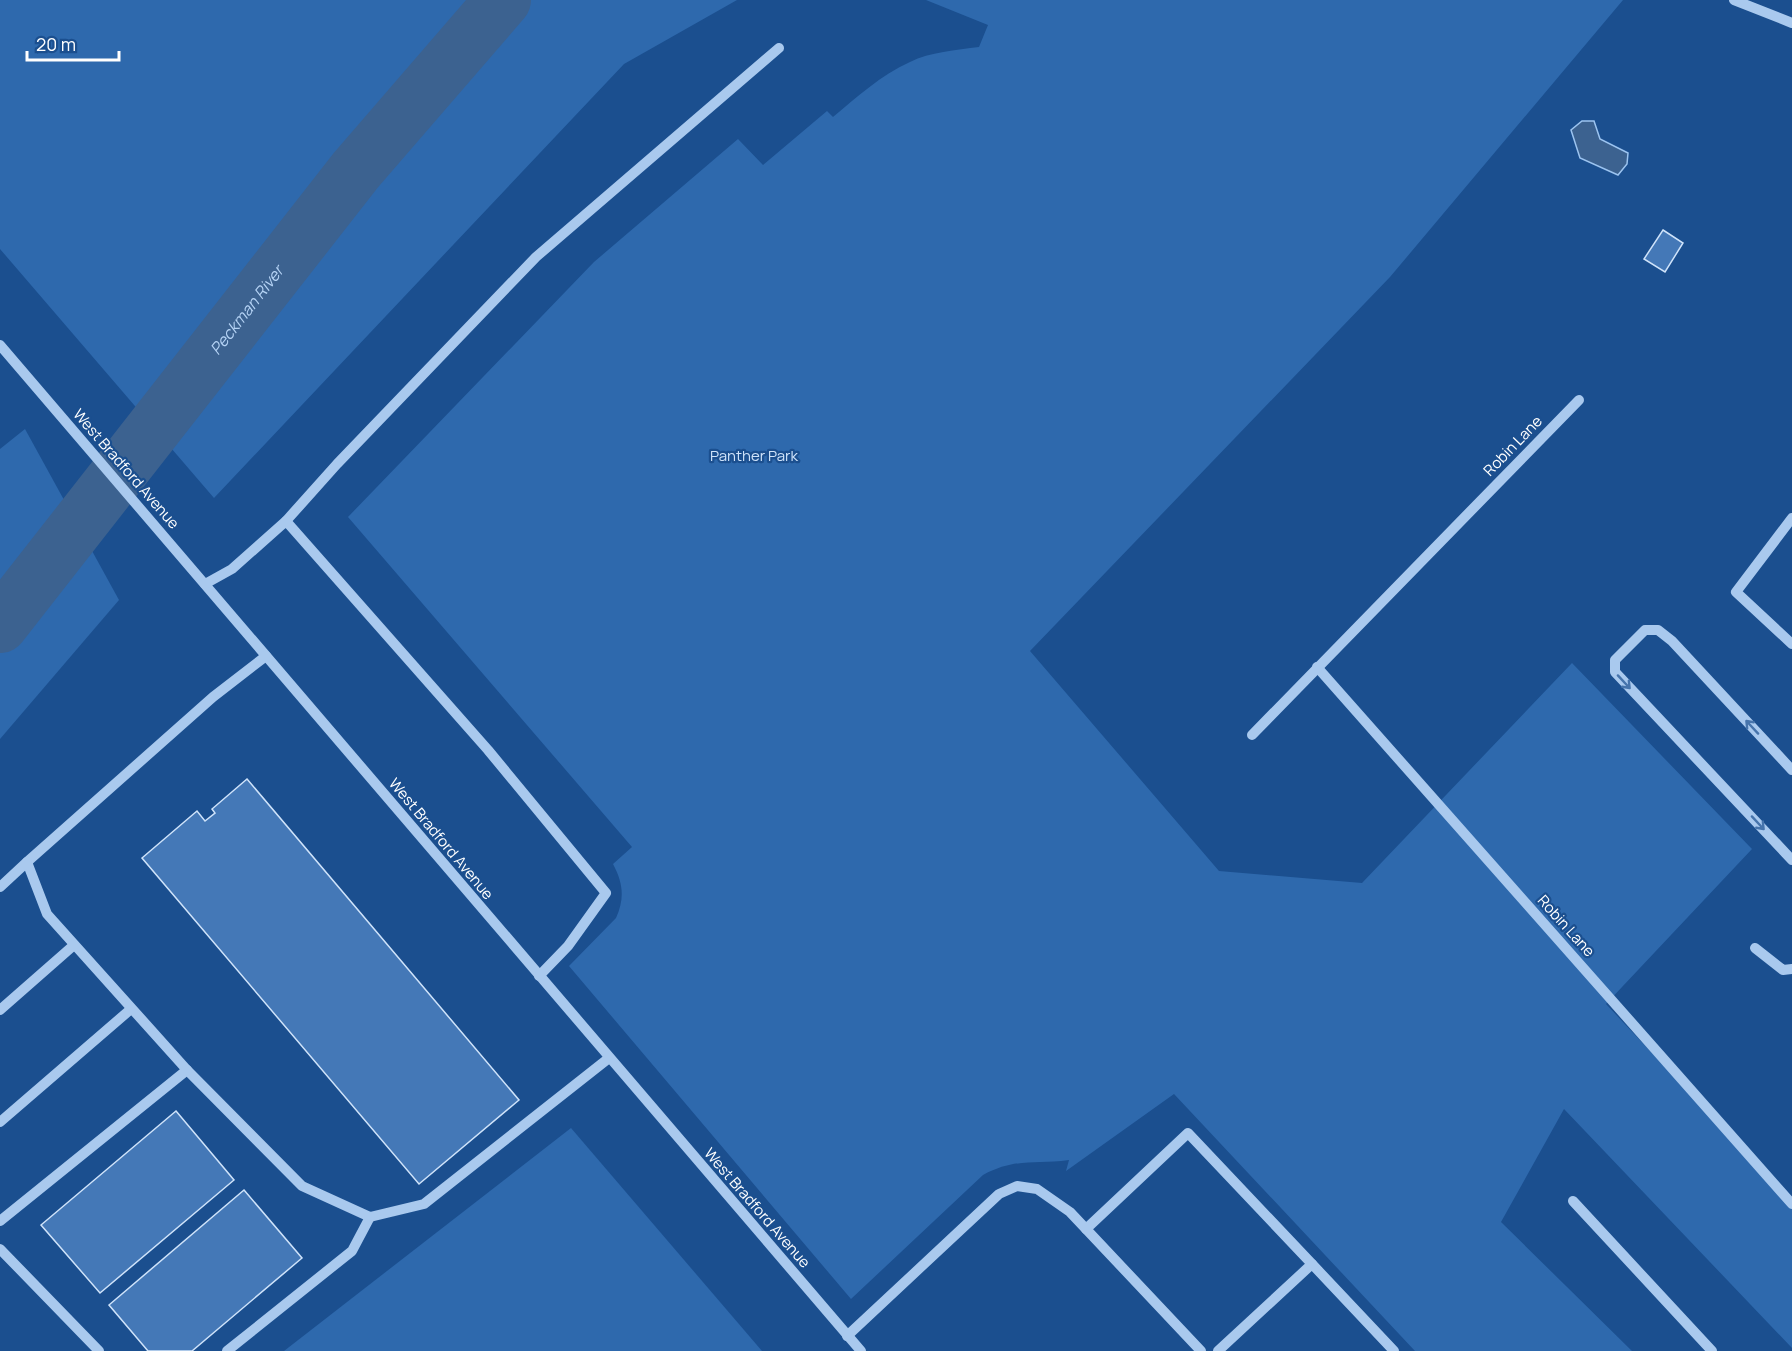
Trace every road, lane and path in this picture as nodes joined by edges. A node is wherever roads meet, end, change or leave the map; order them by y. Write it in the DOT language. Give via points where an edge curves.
graph roads {
  1 [pos="1734,0"];
  2 [pos="1792,23"];
  3 [pos="779,48"];
  4 [pos="0,345"];
  5 [pos="1579,400"];
  6 [pos="1792,518"];
  7 [pos="286,521"];
  8 [pos="205,584"];
  9 [pos="1792,644"];
  10 [pos="266,656"];
  11 [pos="1317,667"];
  12 [pos="1252,735"];
  13 [pos="1792,770"];
  14 [pos="1792,860"];
  15 [pos="27,862"];
  16 [pos="0,887"];
  17 [pos="74,945"];
  18 [pos="1755,948"];
  19 [pos="1792,969"];
  20 [pos="538,976"];
  21 [pos="132,1009"];
  22 [pos="0,1010"];
  23 [pos="609,1058"];
  24 [pos="187,1070"];
  25 [pos="0,1122"];
  26 [pos="1573,1201"];
  27 [pos="1792,1204"];
  28 [pos="370,1218"];
  29 [pos="0,1221"];
  30 [pos="1086,1229"];
  31 [pos="0,1249"];
  32 [pos="1312,1264"];
  33 [pos="847,1336"];
  34 [pos="99,1351"];
  35 [pos="227,1351"];
  36 [pos="861,1351"];
  37 [pos="1201,1351"];
  38 [pos="1218,1351"];
  39 [pos="1394,1351"];
  40 [pos="1712,1351"];
  1 -- 2 [label="street"];
  3 -- 7 [label="street" via="536,257"];
  4 -- 8 [label="street, West Bradford Avenue"];
  5 -- 11 [label="street, Robin Lane"];
  6 -- 9 [label="street" via="1736,592"];
  7 -- 8 [label="street" via="232,569"];
  7 -- 20 [label="street" via="488,750 606,893 568,946"];
  8 -- 10 [label="street, West Bradford Avenue"];
  10 -- 15 [label="street" via="213,697"];
  10 -- 20 [label="street, West Bradford Avenue"];
  11 -- 12 [label="street, Robin Lane"];
  11 -- 27 [label="street, Robin Lane"];
  13 -- 14 [label="street, one-way" via="1658,630 1645,630 1615,660 1615,672"];
  15 -- 16 [label="street"];
  15 -- 17 [label="street" via="47,914"];
  17 -- 21 [label="street"];
  17 -- 22 [label="street"];
  18 -- 19 [label="street" via="1783,970"];
  20 -- 23 [label="street, West Bradford Avenue"];
  21 -- 24 [label="street"];
  21 -- 25 [label="street"];
  23 -- 28 [label="street" via="424,1204"];
  23 -- 33 [label="street, West Bradford Avenue"];
  24 -- 28 [label="street" via="302,1186"];
  24 -- 29 [label="street"];
  26 -- 40 [label="street"];
  28 -- 35 [label="street" via="352,1251"];
  30 -- 32 [label="street" via="1188,1133"];
  30 -- 33 [label="street" via="1070,1212 1037,1189 1017,1186 999,1194"];
  30 -- 37 [label="street"];
  31 -- 34 [label="street"];
  32 -- 38 [label="street"];
  32 -- 39 [label="street"];
  33 -- 36 [label="street, West Bradford Avenue"];
}
